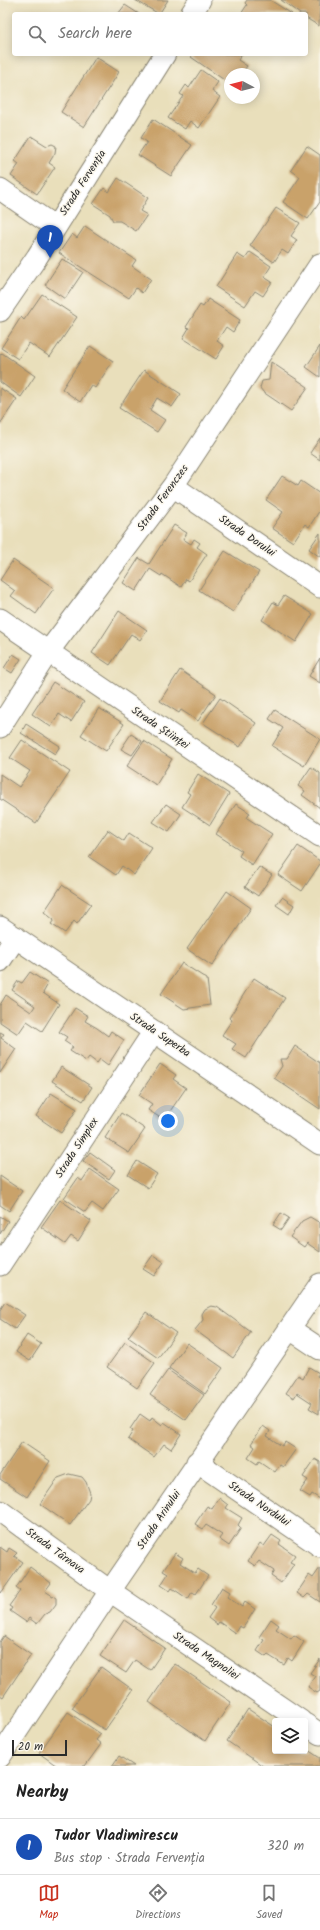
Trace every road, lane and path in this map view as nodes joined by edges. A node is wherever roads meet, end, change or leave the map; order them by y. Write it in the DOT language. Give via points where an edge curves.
graph roads {
  1 [pos="200,0"];
  2 [pos="192,12"];
  3 [pos="165,56"];
  4 [pos="0,189"];
  5 [pos="55,227"];
  6 [pos="320,264"];
  7 [pos="0,311"];
  8 [pos="174,486"];
  9 [pos="320,587"];
  10 [pos="0,619"];
  11 [pos="48,652"];
  12 [pos="0,727"];
  13 [pos="320,836"];
  14 [pos="8,932"];
  15 [pos="0,961"];
  16 [pos="154,1031"];
  17 [pos="320,1144"];
  18 [pos="0,1265"];
  19 [pos="320,1284"];
  20 [pos="290,1329"];
  21 [pos="320,1350"];
  22 [pos="197,1462"];
  23 [pos="0,1511"];
  24 [pos="320,1546"];
  25 [pos="110,1591"];
  26 [pos="297,1718"];
  27 [pos="308,1726"];
  28 [pos="320,1734"];
  29 [pos="0,1757"];
  30 [pos="14,1766"];
  1 -- 2 [label="street"];
  3 -- 5 [label="street, Strada Fervenția"];
  4 -- 5 [label="street"];
  5 -- 7 [label="street, Strada Fervenția"];
  6 -- 8 [label="street, Strada Ferenczes"];
  8 -- 9 [label="street, Strada Dorului"];
  8 -- 11 [label="street, Strada Ferenczes"];
  10 -- 11 [label="street, Strada Științei"];
  11 -- 12 [label="street, Strada Ferenczes"];
  11 -- 13 [label="street, Strada Științei"];
  14 -- 15 [label="street"];
  14 -- 16 [label="street, Strada Superba"];
  16 -- 17 [label="street, Strada Superba"];
  16 -- 18 [label="street, Strada Simplex"];
  19 -- 20 [label="street, Strada Arinului"];
  20 -- 21 [label="street"];
  20 -- 22 [label="street, Strada Arinului"];
  22 -- 24 [label="street, Strada Nordului"];
  22 -- 25 [label="street, Strada Arinului"];
  23 -- 25 [label="street, Strada Târnava"];
  25 -- 26 [label="street, Strada Magnoliei"];
  25 -- 29 [label="street, Strada Arinului"];
  27 -- 28 [label="street"];
  29 -- 30 [label="street"];
}
